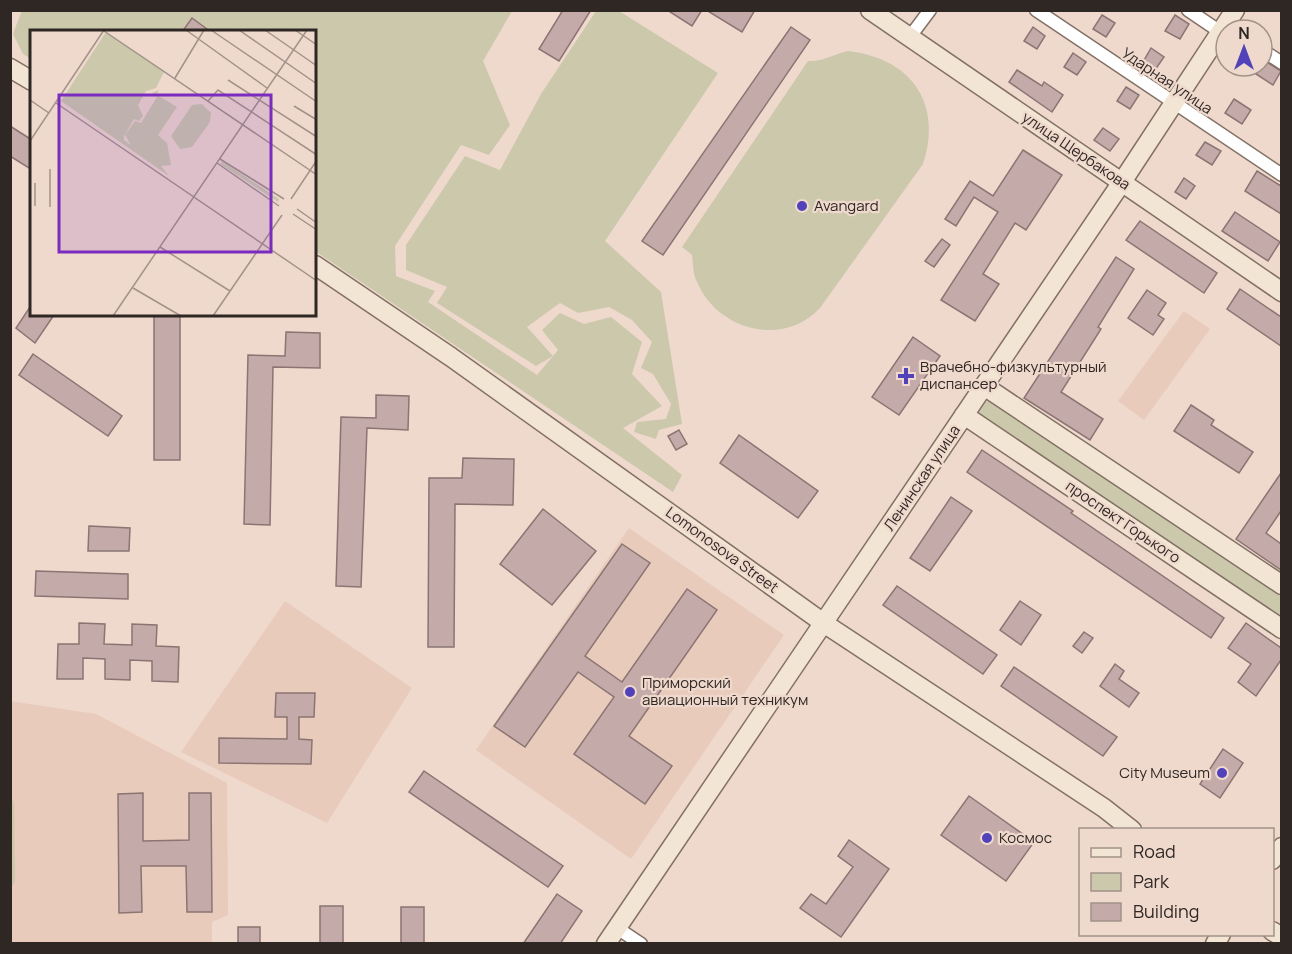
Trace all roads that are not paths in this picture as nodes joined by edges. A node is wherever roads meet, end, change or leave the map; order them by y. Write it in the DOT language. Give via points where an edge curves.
graph roads {
  1 [pos="870,10"];
  2 [pos="930,10"];
  3 [pos="1036,10"];
  4 [pos="1188,10"];
  5 [pos="1214,26"];
  6 [pos="909,38"];
  7 [pos="1214,45"];
  8 [pos="10,68"];
  9 [pos="30,80"];
  10 [pos="1174,105"];
  11 [pos="1281,175"];
  12 [pos="1122,182"];
  13 [pos="316,266"];
  14 [pos="1281,292"];
  15 [pos="984,386"];
  16 [pos="964,415"];
  17 [pos="1281,585"];
  18 [pos="825,624"];
  19 [pos="1281,629"];
  20 [pos="1129,828"];
  21 [pos="617,927"];
  22 [pos="606,944"];
  23 [pos="641,944"];
  1 -- 6 [label="main road, улица Щербакова"];
  2 -- 6 [label="street"];
  3 -- 10 [label="street, Ударная улица"];
  4 -- 5 [label="street"];
  6 -- 12 [label="main road, улица Щербакова"];
  7 -- 10 [label="main road, Ленинская улица"];
  8 -- 9 [label="main road"];
  10 -- 11 [label="street, Ударная улица"];
  10 -- 12 [label="main road, Ленинская улица"];
  12 -- 14 [label="main road, улица Щербакова"];
  12 -- 15 [label="main road, Ленинская улица"];
  13 -- 18 [label="main road, Lomonosova Street" via="461,364"];
  15 -- 16 [label="main road, Ленинская улица"];
  15 -- 17 [label="main road"];
  16 -- 18 [label="main road, Ленинская улица"];
  16 -- 19 [label="main road, проспект Горького"];
  18 -- 20 [label="main road, Lomonosova Street"];
  18 -- 21 [label="main road, Ленинская улица"];
  21 -- 22 [label="main road, Ленинская улица"];
  21 -- 23 [label="street"];
}
